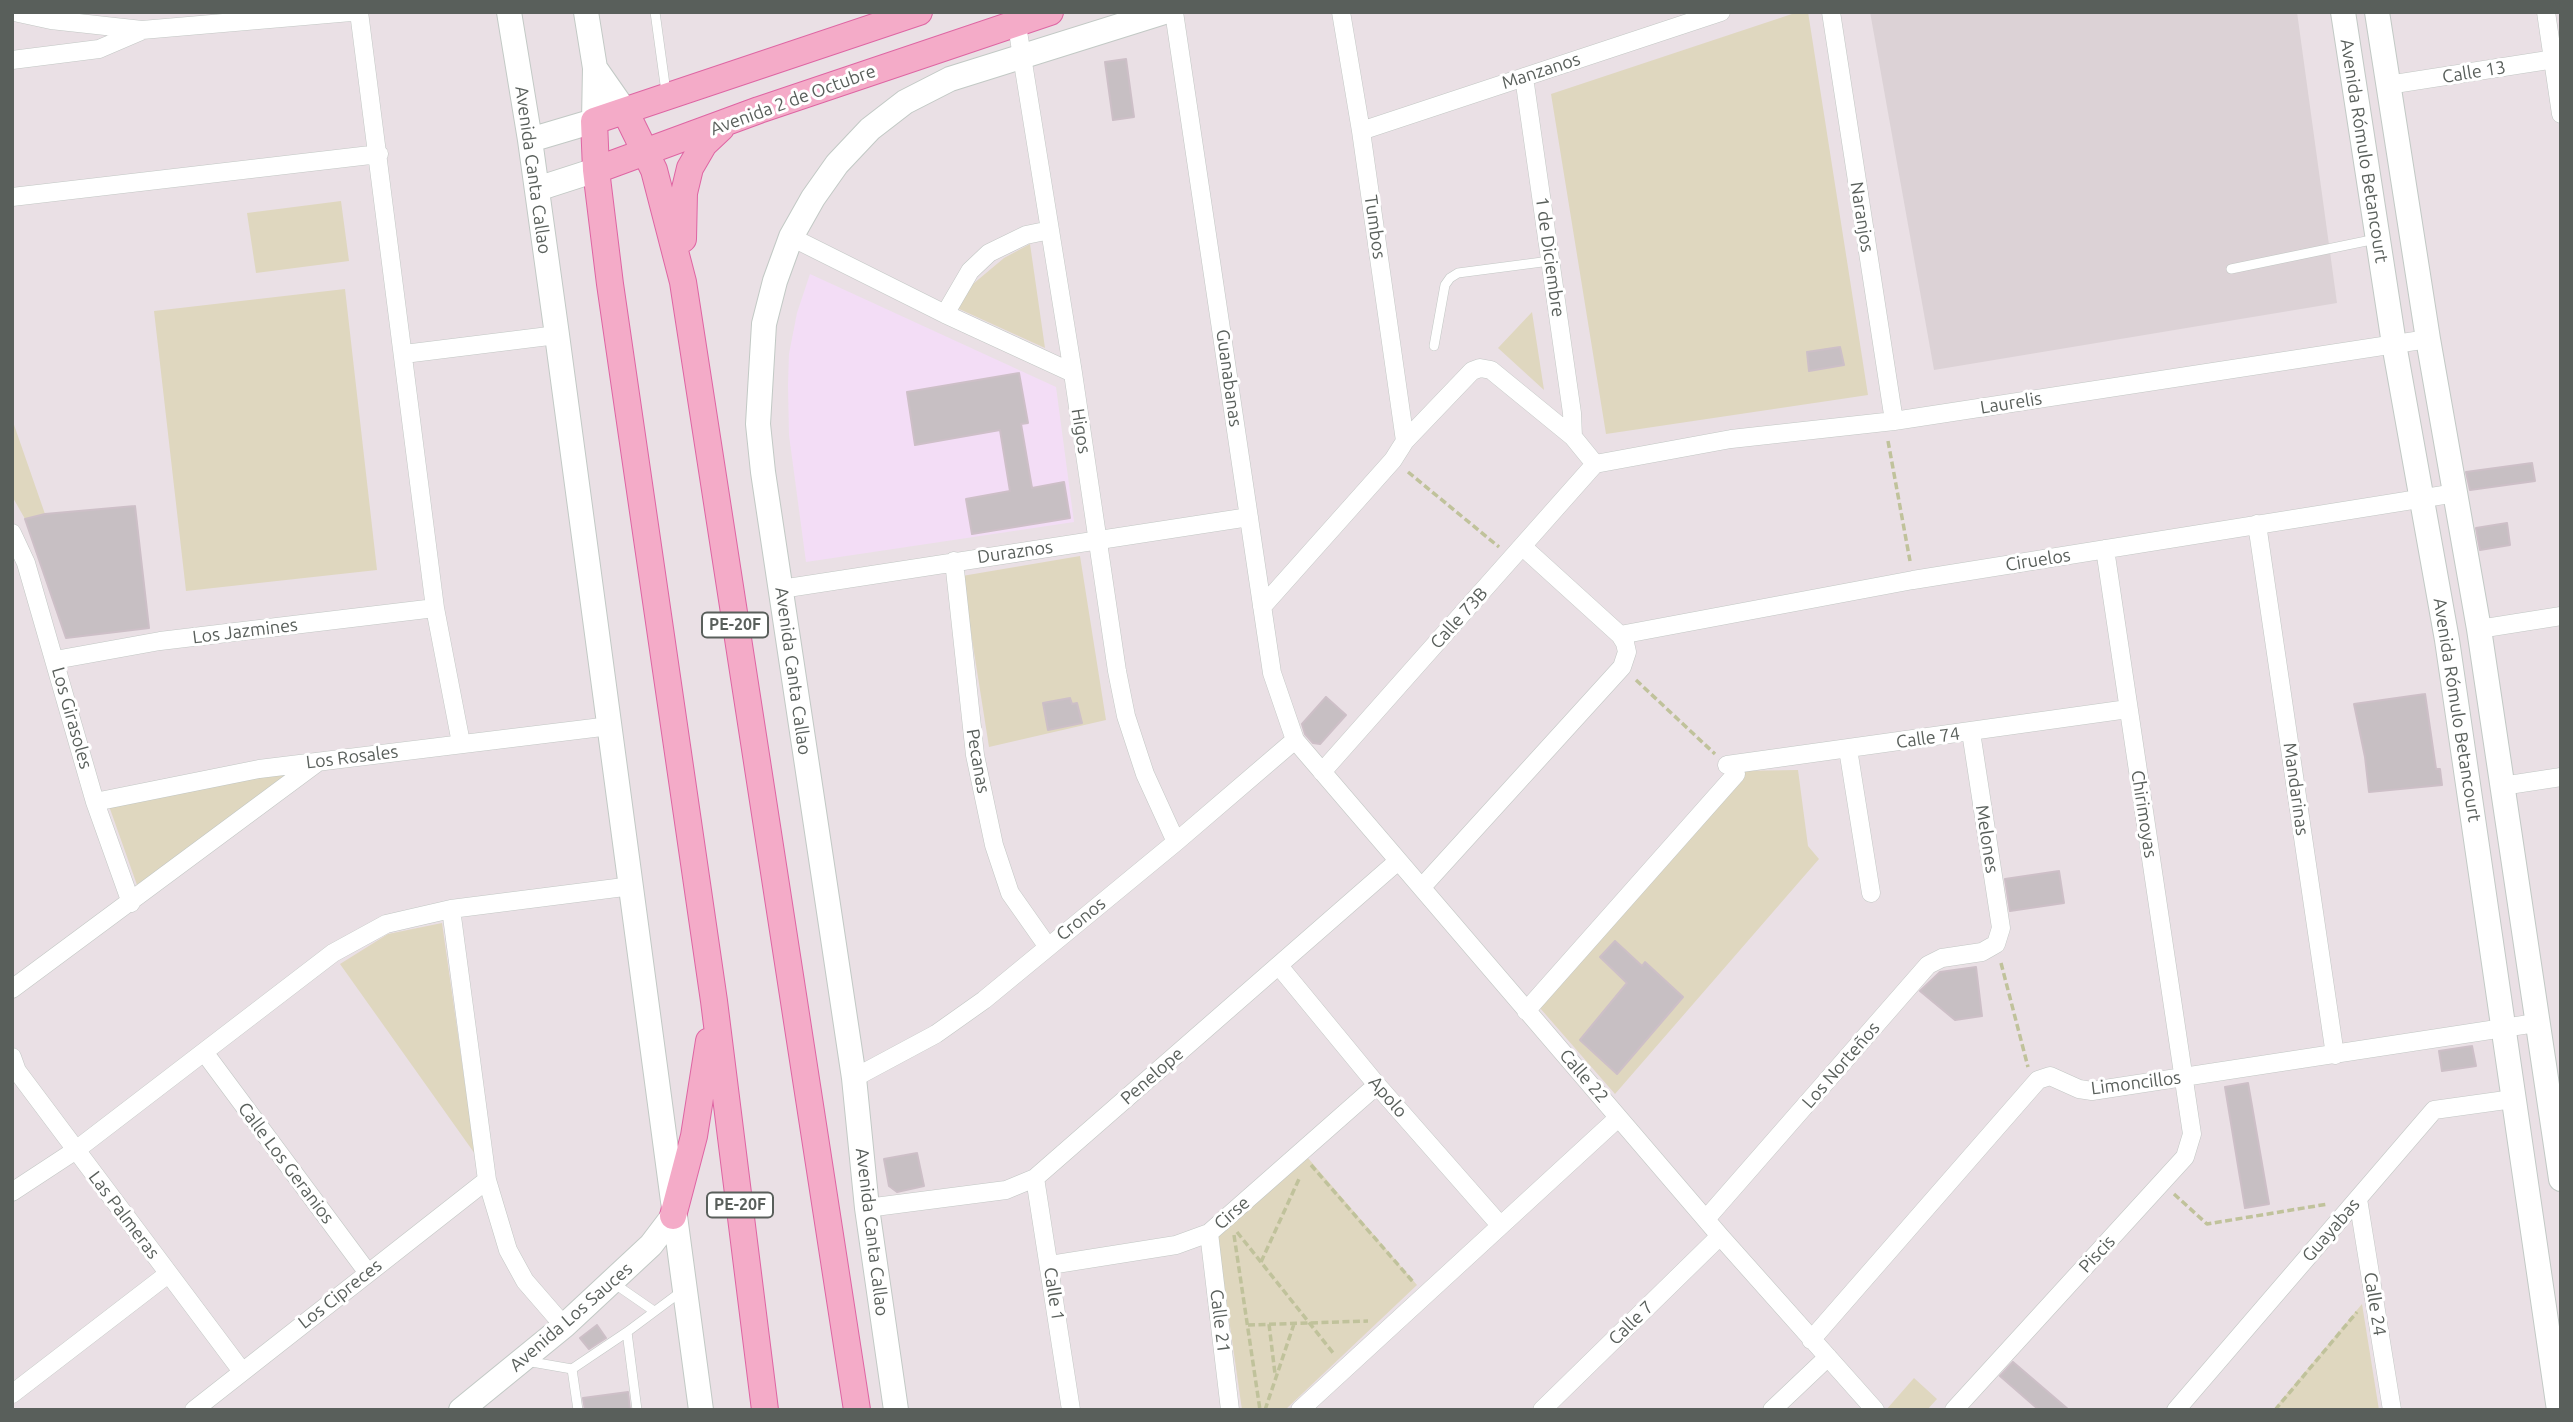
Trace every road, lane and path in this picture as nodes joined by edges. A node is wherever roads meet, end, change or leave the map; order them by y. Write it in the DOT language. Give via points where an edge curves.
graph roads {
  1 [pos="14,12"];
  2 [pos="351,12"];
  3 [pos="359,12"];
  4 [pos="509,12"];
  5 [pos="586,12"];
  6 [pos="655,12"];
  7 [pos="919,12"];
  8 [pos="1051,12"];
  9 [pos="1164,12"];
  10 [pos="1174,12"];
  11 [pos="1341,12"];
  12 [pos="1721,12"];
  13 [pos="1831,12"];
  14 [pos="2343,12"];
  15 [pos="2377,12"];
  16 [pos="2546,12"];
  17 [pos="1015,18"];
  18 [pos="142,30"];
  19 [pos="1022,55"];
  20 [pos="2556,59"];
  21 [pos="12,60"];
  22 [pos="595,68"];
  23 [pos="1524,77"];
  24 [pos="2388,85"];
  25 [pos="667,97"];
  26 [pos="625,111"];
  27 [pos="2561,114"];
  28 [pos="594,121"];
  29 [pos="724,125"];
  30 [pos="1361,131"];
  31 [pos="530,140"];
  32 [pos="647,153"];
  33 [pos="379,154"];
  34 [pos="596,170"];
  35 [pos="537,189"];
  36 [pos="12,197"];
  37 [pos="1050,230"];
  38 [pos="791,237"];
  39 [pos="2378,238"];
  40 [pos="1550,261"];
  41 [pos="2231,269"];
  42 [pos="682,282"];
  43 [pos="945,314"];
  44 [pos="557,335"];
  45 [pos="2428,339"];
  46 [pos="2394,344"];
  47 [pos="1434,346"];
  48 [pos="404,354"];
  49 [pos="1073,373"];
  50 [pos="1889,422"];
  51 [pos="1573,437"];
  52 [pos="1405,442"];
  53 [pos="1392,460"];
  54 [pos="1595,464"];
  55 [pos="2456,493"];
  56 [pos="2423,498"];
  57 [pos="1249,517"];
  58 [pos="2257,524"];
  59 [pos="12,533"];
  60 [pos="1098,541"];
  61 [pos="2105,550"];
  62 [pos="1518,553"];
  63 [pos="954,561"];
  64 [pos="1913,580"];
  65 [pos="781,589"];
  66 [pos="1262,607"];
  67 [pos="435,608"];
  68 [pos="2561,616"];
  69 [pos="2479,629"];
  70 [pos="1620,635"];
  71 [pos="55,660"];
  72 [pos="1622,667"];
  73 [pos="2128,709"];
  74 [pos="610,726"];
  75 [pos="1971,733"];
  76 [pos="1295,740"];
  77 [pos="461,743"];
  78 [pos="1848,749"];
  79 [pos="318,762"];
  80 [pos="1732,769"];
  81 [pos="1322,772"];
  82 [pos="2561,777"];
  83 [pos="2502,786"];
  84 [pos="95,802"];
  85 [pos="1176,842"];
  86 [pos="1398,861"];
  87 [pos="632,886"];
  88 [pos="1422,887"];
  89 [pos="1871,893"];
  90 [pos="131,902"];
  91 [pos="451,909"];
  92 [pos="1996,944"];
  93 [pos="1048,947"];
  94 [pos="1279,966"];
  95 [pos="12,989"];
  96 [pos="714,1001"];
  97 [pos="1526,1011"];
  98 [pos="2536,1023"];
  99 [pos="2502,1029"];
  100 [pos="204,1052"];
  101 [pos="2335,1055"];
  102 [pos="12,1057"];
  103 [pos="854,1078"];
  104 [pos="2184,1078"];
  105 [pos="1377,1085"];
  106 [pos="2034,1086"];
  107 [pos="2513,1099"];
  108 [pos="1618,1118"];
  109 [pos="2558,1137"];
  110 [pos="76,1150"];
  111 [pos="1035,1178"];
  112 [pos="487,1180"];
  113 [pos="2561,1180"];
  114 [pos="2162,1183"];
  115 [pos="12,1192"];
  116 [pos="2358,1199"];
  117 [pos="867,1208"];
  118 [pos="673,1216"];
  119 [pos="1706,1219"];
  120 [pos="1500,1225"];
  121 [pos="1209,1233"];
  122 [pos="1720,1236"];
  123 [pos="1261,1262"];
  124 [pos="1050,1265"];
  125 [pos="368,1273"];
  126 [pos="169,1274"];
  127 [pos="612,1282"];
  128 [pos="1415,1285"];
  129 [pos="684,1290"];
  130 [pos="2361,1308"];
  131 [pos="654,1311"];
  132 [pos="1375,1321"];
  133 [pos="1309,1323"];
  134 [pos="1269,1324"];
  135 [pos="1294,1324"];
  136 [pos="1248,1325"];
  137 [pos="564,1326"];
  138 [pos="627,1332"];
  139 [pos="1811,1340"];
  140 [pos="1335,1356"];
  141 [pos="1828,1357"];
  142 [pos="522,1361"];
  143 [pos="572,1369"];
  144 [pos="241,1370"];
  145 [pos="1276,1378"];
  146 [pos="12,1394"];
  147 [pos="194,1410"];
  148 [pos="461,1410"];
  149 [pos="578,1410"];
  150 [pos="638,1410"];
  151 [pos="701,1410"];
  152 [pos="765,1410"];
  153 [pos="856,1410"];
  154 [pos="896,1410"];
  155 [pos="1071,1410"];
  156 [pos="1230,1410"];
  157 [pos="1263,1410"];
  158 [pos="1300,1410"];
  159 [pos="1542,1410"];
  160 [pos="1772,1410"];
  161 [pos="1875,1410"];
  162 [pos="1954,1410"];
  163 [pos="2176,1410"];
  164 [pos="2275,1410"];
  165 [pos="2392,1410"];
  166 [pos="2559,1410"];
  1 -- 18 [label="street"];
  2 -- 18 [label="street"];
  3 -- 33 [label="street"];
  4 -- 31 [label="street, Avenida Canta Callao"];
  5 -- 22 [label="street, PE-20F"];
  6 -- 25 [label="lane"];
  7 -- 25 [label="main road"];
  8 -- 17 [label="main road, Avenida 2 de Octubre"];
  9 -- 19 [label="street"];
  10 -- 57 [label="street, Guanabanas"];
  11 -- 30 [label="street, Tumbos"];
  12 -- 23 [label="street, Manzanos"];
  13 -- 50 [label="street, Naranjos"];
  14 -- 39 [label="street, Avenida Rómulo Betancourt"];
  15 -- 24 [label="street, Avenida Rómulo Betancourt"];
  16 -- 20 [label="street"];
  17 -- 19 [label="street, Higos"];
  17 -- 29 [label="main road, Avenida 2 de Octubre"];
  18 -- 21 [label="street" via="99,48"];
  19 -- 37 [label="street, Higos"];
  19 -- 38 [label="street, Avenida Canta Callao" via="950,79 905,102 870,129 837,164"];
  20 -- 24 [label="street, Calle 13"];
  20 -- 27 [label="street"];
  22 -- 26 [label="street, PE-20F"];
  22 -- 28 [label="street, PE-20F"];
  23 -- 30 [label="street, Manzanos"];
  23 -- 40 [label="street, 1 de Diciembre"];
  24 -- 45 [label="street, Avenida Rómulo Betancourt"];
  25 -- 26 [label="main road"];
  26 -- 28 [label="main road"];
  26 -- 32 [label="main road, PE-20F"];
  28 -- 31 [label="street"];
  28 -- 34 [label="main road, PE-20F"];
  29 -- 32 [label="main road, Avenida 2 de Octubre"];
  29 -- 42 [label="main road" via="704,144 690,169 684,193"];
  30 -- 52 [label="street, Tumbos"];
  31 -- 35 [label="street, Avenida Canta Callao"];
  32 -- 34 [label="main road, Avenida 2 de Octubre"];
  32 -- 42 [label="main road, PE-20F"];
  33 -- 36 [label="street"];
  33 -- 48 [label="street"];
  34 -- 35 [label="street, Avenida 2 de Octubre"];
  34 -- 96 [label="main road, PE-20F"];
  35 -- 44 [label="street, Avenida Canta Callao"];
  37 -- 43 [label="street" via="1026,235 989,253 970,271"];
  37 -- 49 [label="street, Higos"];
  38 -- 43 [label="street"];
  38 -- 65 [label="street, Avenida Canta Callao" via="764,324 758,424"];
  39 -- 41 [label="lane"];
  39 -- 46 [label="street, Avenida Rómulo Betancourt"];
  40 -- 47 [label="lane" via="1458,273 1450,278"];
  40 -- 51 [label="street, 1 de Diciembre"];
  42 -- 153 [label="main road, PE-20F"];
  43 -- 49 [label="street"];
  44 -- 48 [label="street"];
  44 -- 74 [label="street, Avenida Canta Callao"];
  45 -- 46 [label="street, Laurelis"];
  45 -- 55 [label="street, Avenida Rómulo Betancourt"];
  46 -- 50 [label="street, Laurelis"];
  46 -- 56 [label="street, Avenida Rómulo Betancourt"];
  48 -- 67 [label="street"];
  49 -- 60 [label="street, Higos"];
  50 -- 54 [label="street, Laurelis" via="1731,439"];
  50 -- 64 [label="path"];
  51 -- 52 [label="street" via="1491,370 1480,368"];
  51 -- 54 [label="street"];
  52 -- 53 [label="street"];
  53 -- 62 [label="path"];
  53 -- 66 [label="street"];
  54 -- 62 [label="street, Calle 73B"];
  55 -- 56 [label="street, Ciruelos"];
  55 -- 69 [label="street, Avenida Rómulo Betancourt"];
  56 -- 58 [label="street, Ciruelos"];
  56 -- 99 [label="street, Avenida Rómulo Betancourt"];
  57 -- 60 [label="street, Duraznos"];
  57 -- 66 [label="street, Guanabanas"];
  58 -- 61 [label="street, Ciruelos"];
  58 -- 101 [label="street, Mandarinas"];
  59 -- 71 [label="street, Los Girasoles"];
  60 -- 63 [label="street, Duraznos"];
  60 -- 85 [label="street, Higos" via="1126,716 1145,774"];
  61 -- 64 [label="street, Ciruelos"];
  61 -- 73 [label="street, Chirimoyas"];
  62 -- 70 [label="street"];
  62 -- 81 [label="street, Calle 73B"];
  63 -- 65 [label="street, Duraznos"];
  63 -- 93 [label="street, Pecanas" via="975,755 994,845 1010,893"];
  64 -- 70 [label="street, Ciruelos"];
  65 -- 103 [label="street, Avenida Canta Callao"];
  66 -- 76 [label="street, Guanabanas" via="1272,673"];
  67 -- 71 [label="street, Los Jazmines" via="160,642"];
  67 -- 77 [label="street"];
  68 -- 69 [label="street"];
  69 -- 83 [label="street, Avenida Rómulo Betancourt"];
  70 -- 72 [label="street" via="1627,652"];
  71 -- 84 [label="street, Los Girasoles"];
  72 -- 80 [label="path"];
  72 -- 88 [label="street"];
  73 -- 75 [label="street, Calle 74"];
  73 -- 104 [label="street, Chirimoyas"];
  74 -- 77 [label="street, Los Rosales"];
  74 -- 87 [label="street, Avenida Canta Callao"];
  75 -- 78 [label="street, Calle 74"];
  75 -- 92 [label="street, Melones" via="2001,928"];
  76 -- 81 [label="street, Calle 22"];
  76 -- 85 [label="street, Cronos"];
  77 -- 79 [label="street, Los Rosales"];
  78 -- 80 [label="street, Calle 74"];
  78 -- 89 [label="street"];
  79 -- 84 [label="street, Los Rosales" via="259,769"];
  79 -- 90 [label="street"];
  80 -- 97 [label="street"];
  81 -- 86 [label="street, Calle 22"];
  82 -- 83 [label="street"];
  83 -- 98 [label="street, Avenida Rómulo Betancourt"];
  84 -- 90 [label="street, Los Girasoles"];
  85 -- 93 [label="street, Cronos"];
  86 -- 88 [label="street, Calle 22"];
  86 -- 94 [label="street, Penelope"];
  87 -- 91 [label="street"];
  87 -- 118 [label="street, Avenida Canta Callao"];
  88 -- 97 [label="street, Calle 22"];
  90 -- 95 [label="street"];
  91 -- 100 [label="street" via="386,924 333,953"];
  91 -- 112 [label="street"];
  92 -- 106 [label="path"];
  92 -- 119 [label="street, Los Norteños" via="1982,952 1942,958 1928,965"];
  93 -- 103 [label="street, Cronos" via="936,1034"];
  94 -- 105 [label="street, Apolo"];
  94 -- 111 [label="street, Penelope"];
  96 -- 118 [label="main road" via="694,1136"];
  96 -- 152 [label="main road, PE-20F"];
  97 -- 108 [label="street, Calle 22"];
  98 -- 99 [label="street, Limoncillos"];
  98 -- 109 [label="street, Avenida Rómulo Betancourt"];
  99 -- 101 [label="street, Limoncillos"];
  99 -- 107 [label="street, Avenida Rómulo Betancourt"];
  100 -- 110 [label="street"];
  100 -- 125 [label="street, Calle Los Geranios"];
  101 -- 104 [label="street, Limoncillos"];
  102 -- 110 [label="street, Las Palmeras"];
  103 -- 117 [label="street, Avenida Canta Callao"];
  104 -- 106 [label="street, Limoncillos" via="2092,1091 2050,1076"];
  104 -- 114 [label="street, Piscis" via="2192,1134 2185,1157"];
  105 -- 120 [label="street, Apolo"];
  105 -- 121 [label="street, Cirse"];
  106 -- 139 [label="street"];
  107 -- 116 [label="street, Guayabas" via="2434,1110"];
  107 -- 166 [label="street, Avenida Rómulo Betancourt"];
  108 -- 119 [label="street, Calle 22"];
  108 -- 120 [label="street"];
  109 -- 113 [label="street, Avenida Rómulo Betancourt"];
  110 -- 115 [label="street"];
  110 -- 126 [label="street, Las Palmeras"];
  111 -- 117 [label="street, Penelope" via="1006,1191"];
  111 -- 124 [label="street, Calle 1"];
  112 -- 125 [label="street, Los Cipreces"];
  112 -- 137 [label="street" via="508,1250 525,1281"];
  114 -- 116 [label="path" via="2207,1224"];
  114 -- 162 [label="street, Piscis"];
  116 -- 163 [label="street, Guayabas"];
  116 -- 165 [label="street, Calle 24"];
  117 -- 154 [label="street, Avenida Canta Callao"];
  118 -- 127 [label="street, Avenida Los Sauces" via="651,1245"];
  118 -- 129 [label="street, Avenida Canta Callao"];
  119 -- 122 [label="street, Calle 22"];
  120 -- 158 [label="street"];
  121 -- 124 [label="street, Cirse" via="1177,1245"];
  121 -- 156 [label="street, Calle 21"];
  122 -- 139 [label="street, Calle 22"];
  122 -- 159 [label="street, Calle 7"];
  123 -- 128 [label="path" via="1308,1161"];
  123 -- 133 [label="path"];
  123 -- 136 [label="path" via="1233,1227"];
  124 -- 155 [label="street, Calle 1"];
  125 -- 144 [label="street, Los Cipreces"];
  126 -- 144 [label="street, Las Palmeras"];
  126 -- 146 [label="street"];
  127 -- 131 [label="lane"];
  127 -- 137 [label="street, Avenida Los Sauces"];
  129 -- 131 [label="lane"];
  129 -- 151 [label="street, Avenida Canta Callao"];
  130 -- 164 [label="path"];
  131 -- 138 [label="lane"];
  132 -- 133 [label="path"];
  133 -- 135 [label="path"];
  133 -- 140 [label="path"];
  134 -- 135 [label="path"];
  134 -- 136 [label="path"];
  134 -- 145 [label="path"];
  135 -- 145 [label="path"];
  136 -- 157 [label="path"];
  137 -- 142 [label="street, Avenida Los Sauces"];
  138 -- 143 [label="lane"];
  138 -- 150 [label="lane"];
  139 -- 141 [label="street, Calle 22"];
  141 -- 160 [label="street"];
  141 -- 161 [label="street, Calle 22"];
  142 -- 143 [label="lane"];
  142 -- 148 [label="street, Avenida Los Sauces"];
  143 -- 149 [label="lane"];
  144 -- 147 [label="street, Los Cipreces"];
  145 -- 157 [label="path"];
}
